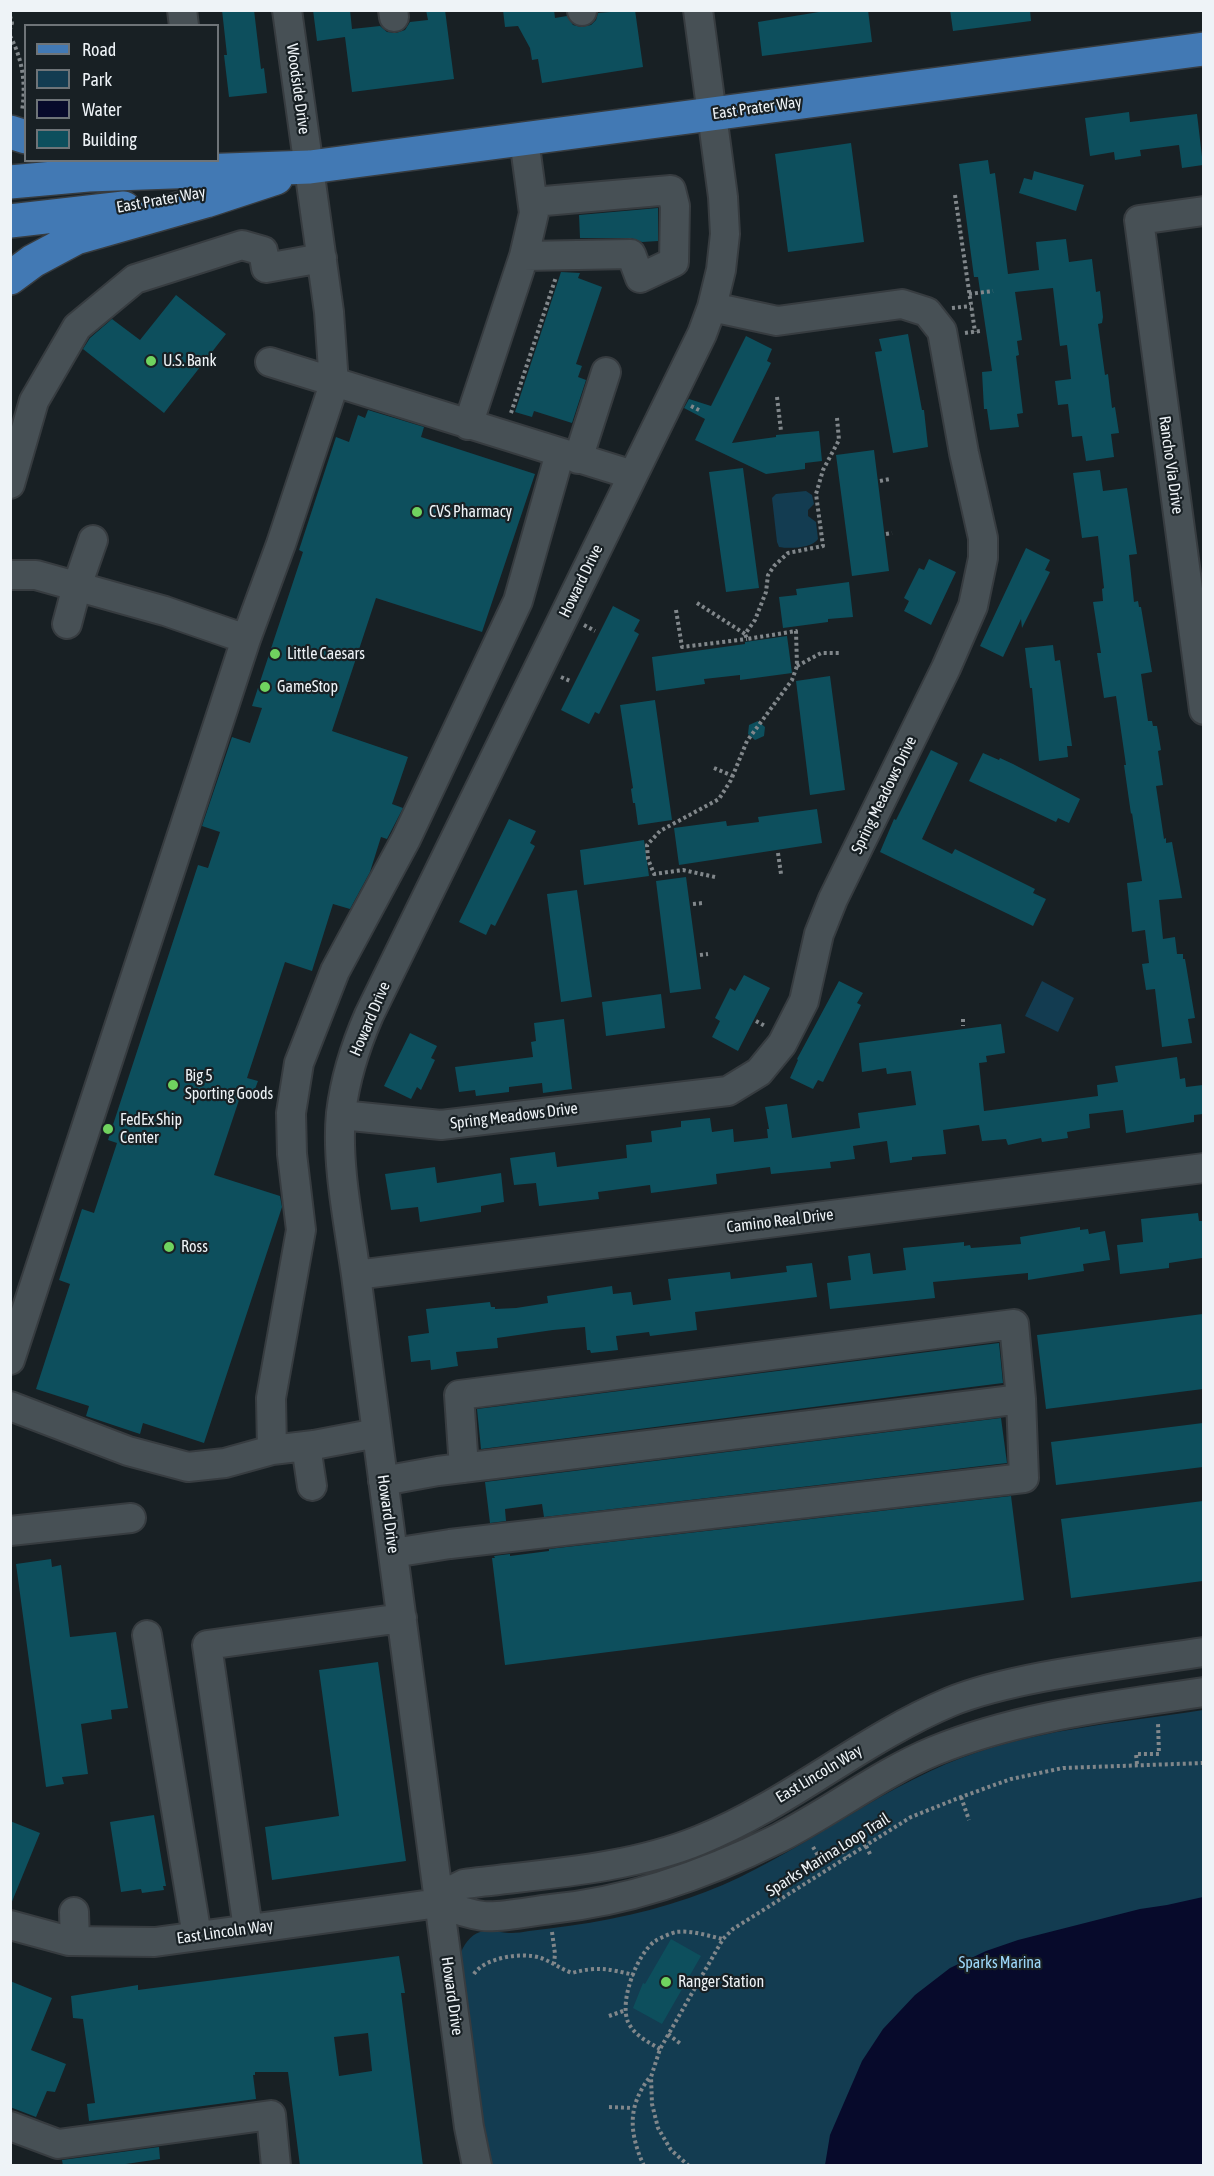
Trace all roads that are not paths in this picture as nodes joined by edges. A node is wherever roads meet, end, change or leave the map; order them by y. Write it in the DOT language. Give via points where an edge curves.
graph roads {
  1 [pos="287,10"];
  2 [pos="699,10"];
  3 [pos="1203,49"];
  4 [pos="712,114"];
  5 [pos="524,139"];
  6 [pos="219,161"];
  7 [pos="310,167"];
  8 [pos="10,182"];
  9 [pos="533,202"];
  10 [pos="1203,211"];
  11 [pos="10,222"];
  12 [pos="524,256"];
  13 [pos="322,258"];
  14 [pos="10,278"];
  15 [pos="712,307"];
  16 [pos="270,362"];
  17 [pos="606,372"];
  18 [pos="334,384"];
  19 [pos="468,425"];
  20 [pos="569,456"];
  21 [pos="633,475"];
  22 [pos="10,484"];
  23 [pos="93,540"];
  24 [pos="10,575"];
  25 [pos="77,586"];
  26 [pos="67,624"];
  27 [pos="246,639"];
  28 [pos="1203,710"];
  29 [pos="341,1115"];
  30 [pos="1203,1168"];
  31 [pos="356,1275"];
  32 [pos="10,1360"];
  33 [pos="1021,1399"];
  34 [pos="10,1406"];
  35 [pos="377,1433"];
  36 [pos="306,1446"];
  37 [pos="272,1450"];
  38 [pos="464,1468"];
  39 [pos="383,1481"];
  40 [pos="312,1486"];
  41 [pos="131,1518"];
  42 [pos="10,1531"];
  43 [pos="393,1553"];
  44 [pos="402,1618"];
  45 [pos="147,1635"];
  46 [pos="1203,1652"];
  47 [pos="1203,1692"];
  48 [pos="440,1904"];
  49 [pos="74,1912"];
  50 [pos="10,1925"];
  51 [pos="248,1929"];
  52 [pos="197,1936"];
  53 [pos="75,1941"];
  54 [pos="10,2126"];
  55 [pos="54,2155"];
  56 [pos="276,2166"];
  57 [pos="477,2166"];
  1 -- 7 [label="street, Woodside Drive"];
  2 -- 4 [label="street, Howard Drive"];
  3 -- 4 [label="main road, East Prater Way"];
  4 -- 5 [label="main road, East Prater Way"];
  4 -- 15 [label="street, Howard Drive" via="724,234"];
  5 -- 7 [label="main road, East Prater Way"];
  5 -- 9 [label="street"];
  6 -- 7 [label="main road"];
  7 -- 8 [label="main road, East Prater Way" via="88,175"];
  7 -- 11 [label="main road, East Prater Way" via="132,207"];
  7 -- 13 [label="street, Woodside Drive"];
  7 -- 14 [label="main road" via="76,238"];
  9 -- 12 [label="street"];
  9 -- 12 [label="street" via="671,190 675,206 674,262 640,278 631,254"];
  10 -- 28 [label="street, Rancho Via Drive" via="1139,220"];
  12 -- 19 [label="street"];
  13 -- 18 [label="street, Woodside Drive"];
  13 -- 22 [label="street" via="266,268 263,250 242,244 135,279 77,327 34,401"];
  15 -- 21 [label="street, Howard Drive"];
  15 -- 29 [label="street, Spring Meadows Drive" via="777,321 902,304 927,312 942,331 983,538 973,606 833,899 819,934 804,1001 782,1044 759,1072 728,1091 441,1125"];
  16 -- 18 [label="street"];
  17 -- 20 [label="street"];
  18 -- 19 [label="street"];
  18 -- 27 [label="street"];
  19 -- 20 [label="street"];
  20 -- 21 [label="street"];
  20 -- 37 [label="street" via="518,601 406,839 335,971 299,1063 291,1113 301,1230 271,1398"];
  21 -- 29 [label="street, Howard Drive" via="358,1039"];
  23 -- 25 [label="street"];
  24 -- 25 [label="street" via="36,575"];
  25 -- 26 [label="street"];
  25 -- 27 [label="street" via="165,610"];
  27 -- 32 [label="street"];
  29 -- 31 [label="street, Howard Drive" via="341,1155"];
  30 -- 31 [label="street, Camino Real Drive"];
  31 -- 35 [label="street, Howard Drive"];
  33 -- 38 [label="street"];
  33 -- 38 [label="street" via="1014,1324 459,1395"];
  33 -- 43 [label="street" via="1024,1478"];
  34 -- 37 [label="street" via="128,1451 188,1467"];
  35 -- 36 [label="street"];
  35 -- 39 [label="street, Howard Drive"];
  36 -- 37 [label="street"];
  36 -- 40 [label="street"];
  38 -- 39 [label="street"];
  39 -- 43 [label="street, Howard Drive"];
  41 -- 42 [label="street"];
  43 -- 44 [label="street, Howard Drive"];
  44 -- 48 [label="street, Howard Drive"];
  44 -- 51 [label="street" via="207,1645"];
  45 -- 52 [label="street"];
  46 -- 48 [label="street, East Lincoln Way" via="1005,1684 952,1701 700,1840 599,1866 465,1884 452,1890"];
  47 -- 48 [label="street, East Lincoln Way" via="1063,1713 972,1737 895,1770 781,1837 678,1882 637,1894 563,1908 486,1916"];
  48 -- 51 [label="street, East Lincoln Way"];
  48 -- 57 [label="street, Howard Drive"];
  49 -- 53 [label="street"];
  50 -- 53 [label="street, East Lincoln Way"];
  51 -- 52 [label="street, East Lincoln Way"];
  52 -- 53 [label="street, East Lincoln Way" via="155,1942"];
  54 -- 55 [label="street"];
  55 -- 56 [label="street" via="271,2115"];
}
